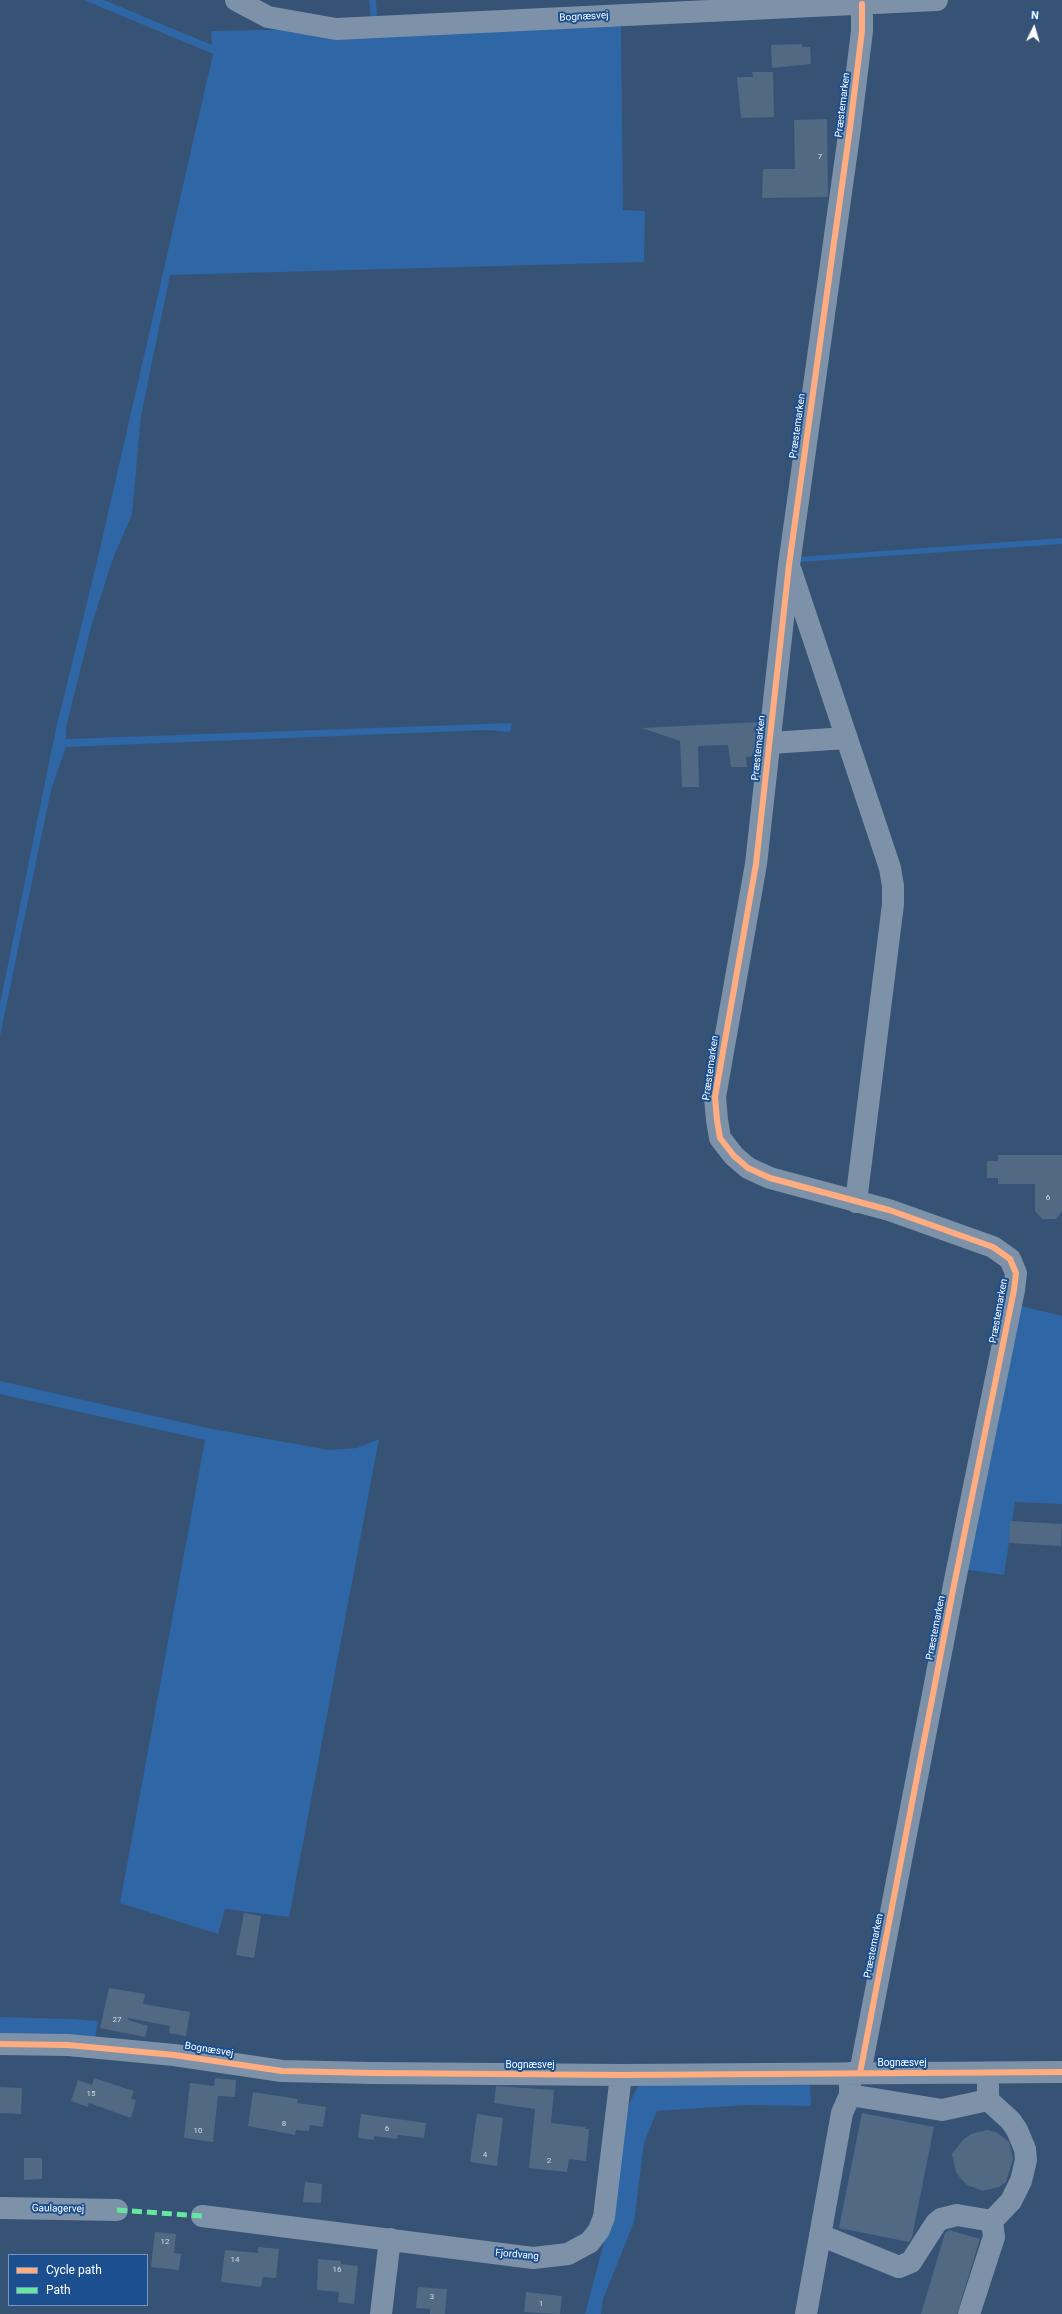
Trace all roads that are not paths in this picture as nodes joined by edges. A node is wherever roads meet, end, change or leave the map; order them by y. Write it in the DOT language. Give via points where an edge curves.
graph roads {
  1 [pos="236,0"];
  2 [pos="937,0"];
  3 [pos="862,4"];
  4 [pos="789,565"];
  5 [pos="847,738"];
  6 [pos="770,743"];
  7 [pos="856,1202"];
  8 [pos="0,2044"];
  9 [pos="988,2072"];
  10 [pos="1062,2072"];
  11 [pos="855,2073"];
  12 [pos="621,2075"];
  13 [pos="850,2095"];
  14 [pos="988,2100"];
  15 [pos="0,2208"];
  16 [pos="117,2210"];
  17 [pos="202,2216"];
  18 [pos="992,2221"];
  19 [pos="820,2235"];
  20 [pos="390,2239"];
  21 [pos="381,2314"];
  22 [pos="806,2314"];
  23 [pos="970,2314"];
  1 -- 3 [label="street, Bognæsvej" via="268,17 336,29"];
  2 -- 3 [label="street, Bognæsvej"];
  3 -- 4 [label="street, Præstemarken" via="862,30 850,128"];
  4 -- 5 [label="street"];
  4 -- 6 [label="street, Præstemarken"];
  5 -- 6 [label="street"];
  5 -- 7 [label="street" via="890,868 893,886 893,904"];
  6 -- 7 [label="street, Præstemarken" via="756,864 715,1097 720,1138 734,1156 748,1168 770,1178"];
  7 -- 11 [label="street, Præstemarken" via="889,1210 993,1247 1010,1259 1016,1273"];
  8 -- 12 [label="street, Bognæsvej" via="68,2045 174,2055 282,2071"];
  9 -- 10 [label="street, Bognæsvej"];
  9 -- 11 [label="street, Bognæsvej"];
  9 -- 14 [label="street"];
  11 -- 12 [label="street, Bognæsvej"];
  11 -- 13 [label="street, Præstemarken"];
  12 -- 20 [label="street, Fjordvang" via="604,2217 590,2242 568,2254 533,2258"];
  13 -- 14 [label="street" via="942,2110"];
  13 -- 19 [label="street" via="842,2113"];
  14 -- 18 [label="street" via="1014,2125 1025,2150 1026,2160 1021,2181 1011,2201"];
  15 -- 16 [label="street, Gaulagervej"];
  17 -- 20 [label="street, Fjordvang"];
  18 -- 19 [label="street" via="957,2215 941,2219 911,2262 899,2267"];
  18 -- 23 [label="street" via="994,2237"];
  19 -- 22 [label="street"];
  20 -- 21 [label="street"];
}
